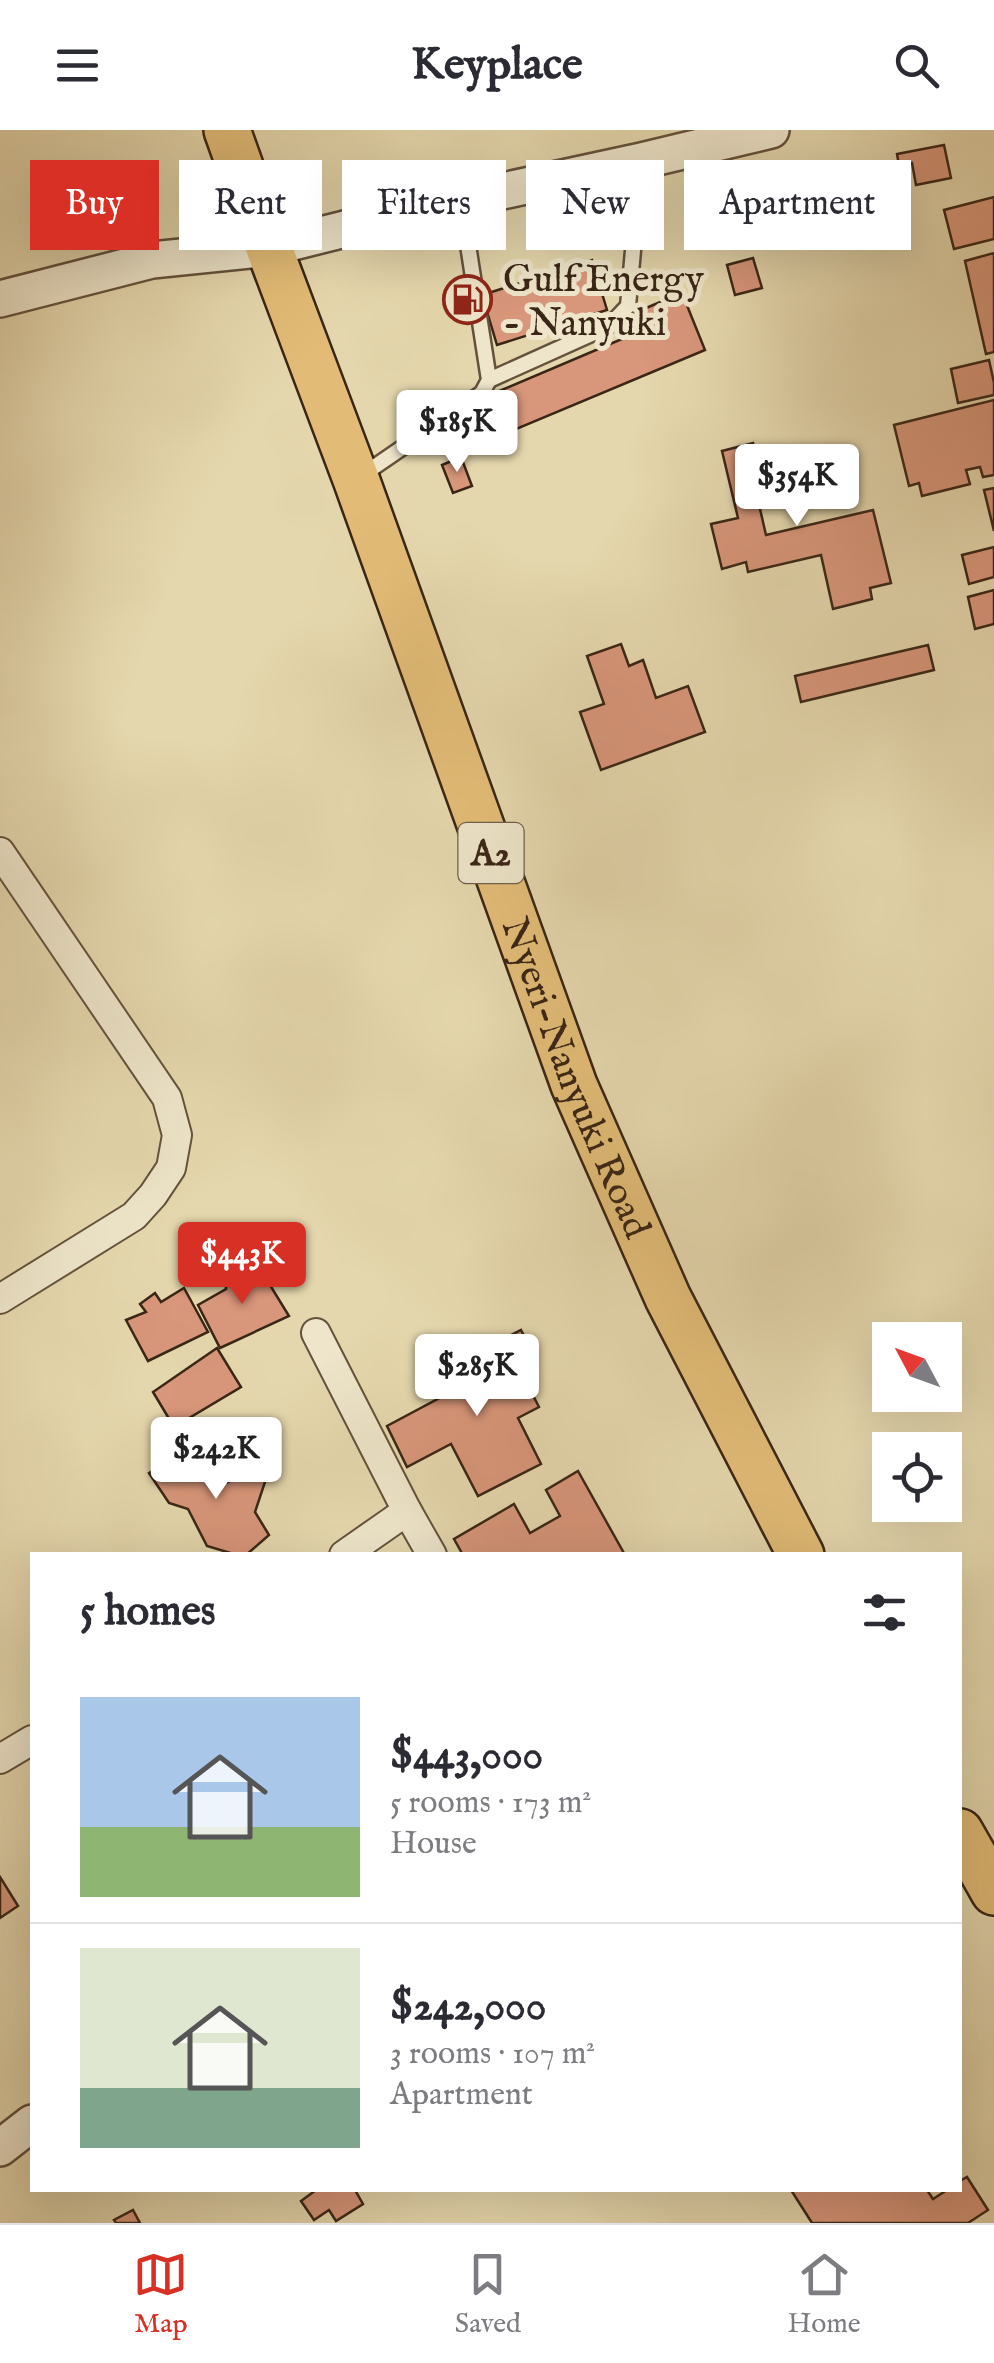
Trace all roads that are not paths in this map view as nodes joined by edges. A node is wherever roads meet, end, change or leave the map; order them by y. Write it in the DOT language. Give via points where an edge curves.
graph roads {
  1 [pos="227,130"];
  2 [pos="771,130"];
  3 [pos="238,160"];
  4 [pos="645,160"];
  5 [pos="250,250"];
  6 [pos="270,250"];
  7 [pos="468,250"];
  8 [pos="633,250"];
  9 [pos="0,299"];
  10 [pos="489,380"];
  11 [pos="356,479"];
  12 [pos="0,852"];
  13 [pos="0,1299"];
  14 [pos="316,1333"];
  15 [pos="407,1510"];
  16 [pos="348,1552"];
  17 [pos="430,1552"];
  18 [pos="799,1552"];
  19 [pos="30,1741"];
  20 [pos="0,1759"];
  21 [pos="962,1836"];
  22 [pos="994,1892"];
  23 [pos="30,2125"];
  24 [pos="0,2148"];
  1 -- 3 [label="highway, Nyeri-Nanyuki Road / A2"];
  2 -- 4 [label="street"];
  5 -- 9 [label="street" via="152,260"];
  6 -- 11 [label="highway, Nyeri-Nanyuki Road / A2"];
  7 -- 10 [label="lane"];
  8 -- 10 [label="lane" via="628,306 609,326"];
  10 -- 11 [label="lane" via="482,393"];
  11 -- 18 [label="highway, Nyeri-Nanyuki Road / A2" via="574,1085 668,1298"];
  12 -- 13 [label="street" via="166,1098 177,1135 171,1168 134,1216"];
  14 -- 15 [label="street"];
  15 -- 16 [label="street"];
  15 -- 17 [label="street"];
  19 -- 20 [label="street"];
  21 -- 22 [label="highway"];
  23 -- 24 [label="street"];
}
